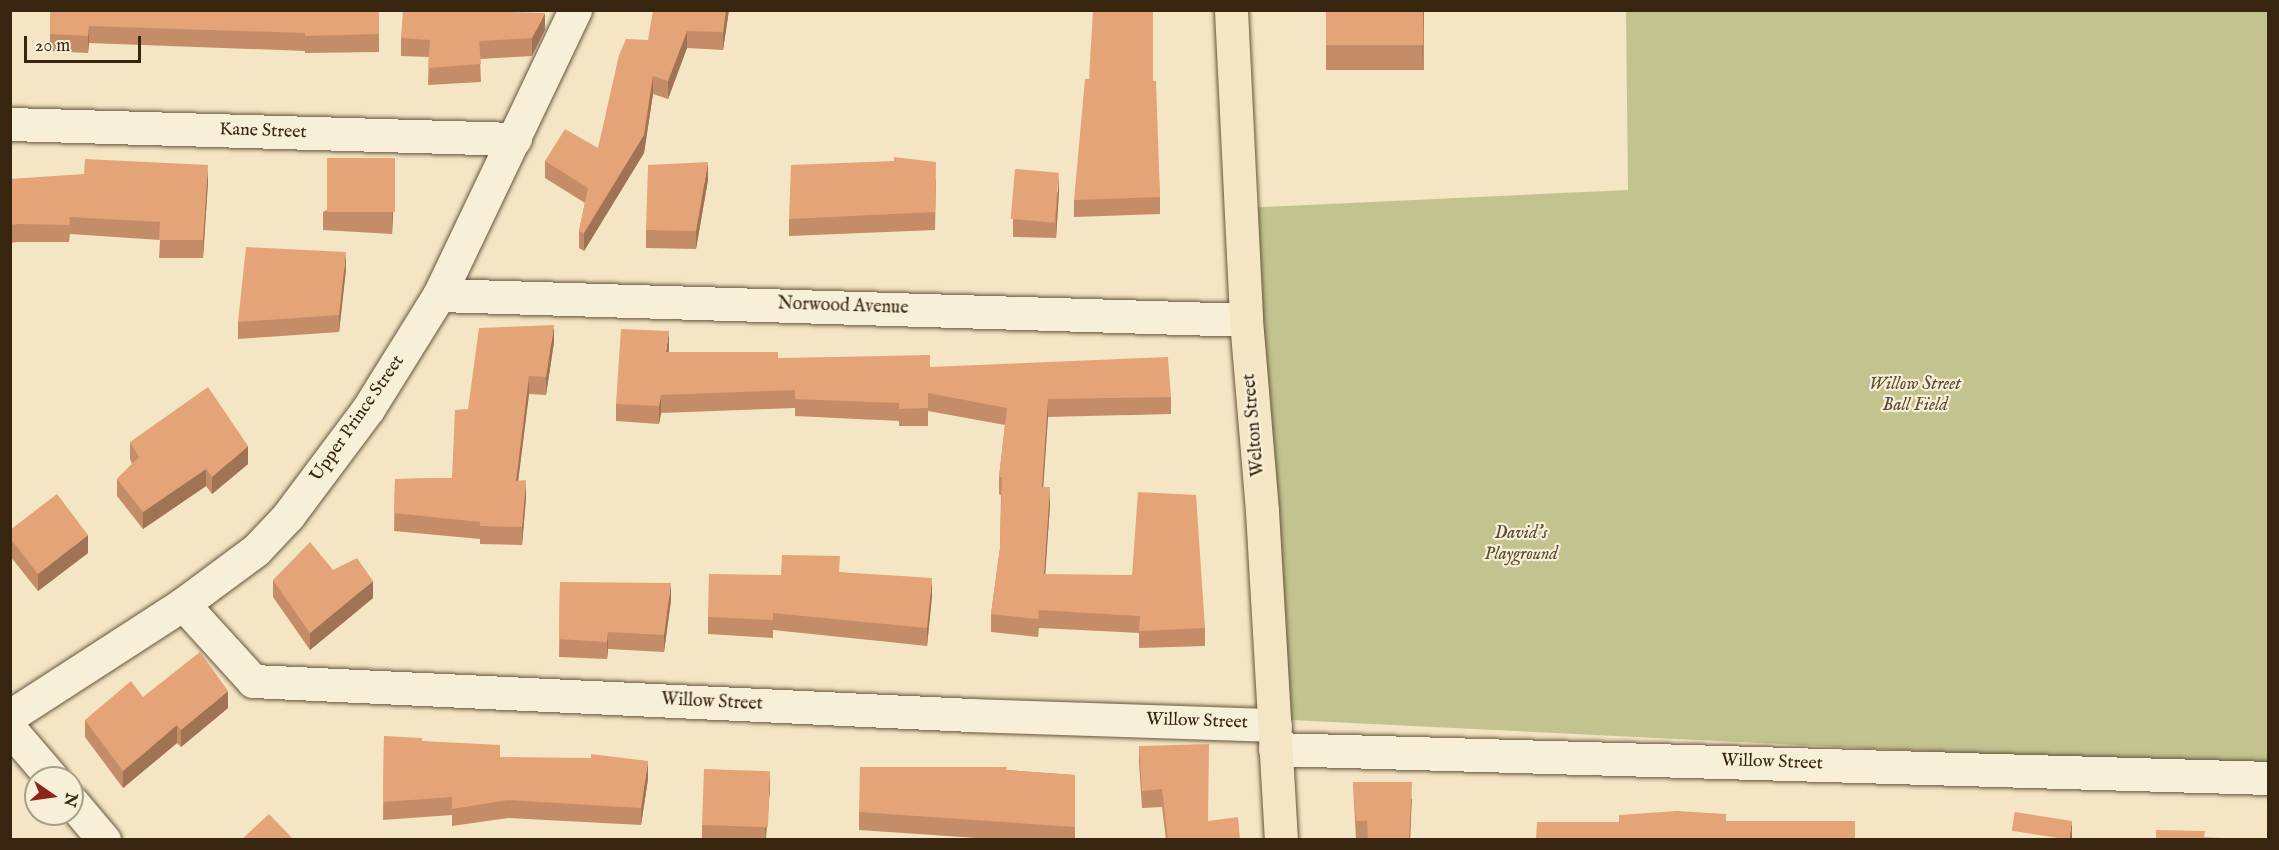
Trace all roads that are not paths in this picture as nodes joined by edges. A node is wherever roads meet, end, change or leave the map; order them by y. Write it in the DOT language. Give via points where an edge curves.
graph roads {
  1 [pos="575,10"];
  2 [pos="1231,10"];
  3 [pos="10,124"];
  4 [pos="514,140"];
  5 [pos="440,295"];
  6 [pos="1246,320"];
  7 [pos="183,604"];
  8 [pos="10,716"];
  9 [pos="10,729"];
  10 [pos="1275,737"];
  11 [pos="42,766"];
  12 [pos="2268,778"];
  13 [pos="84,816"];
  14 [pos="104,840"];
  15 [pos="1281,840"];
  1 -- 4 [label="street, Upper Prince Street"];
  2 -- 6 [label="main road, Welton Street"];
  3 -- 4 [label="street, Kane Street"];
  4 -- 5 [label="street, Upper Prince Street"];
  5 -- 6 [label="street, Norwood Avenue"];
  5 -- 7 [label="street, Upper Prince Street" via="368,409 288,516 256,550"];
  6 -- 10 [label="main road, Welton Street"];
  7 -- 8 [label="street, Upper Prince Street"];
  7 -- 10 [label="street, Willow Street" via="253,681 959,715"];
  9 -- 11 [label="street"];
  10 -- 12 [label="street, Willow Street"];
  10 -- 15 [label="main road, Welton Street"];
  13 -- 14 [label="street"];
}
